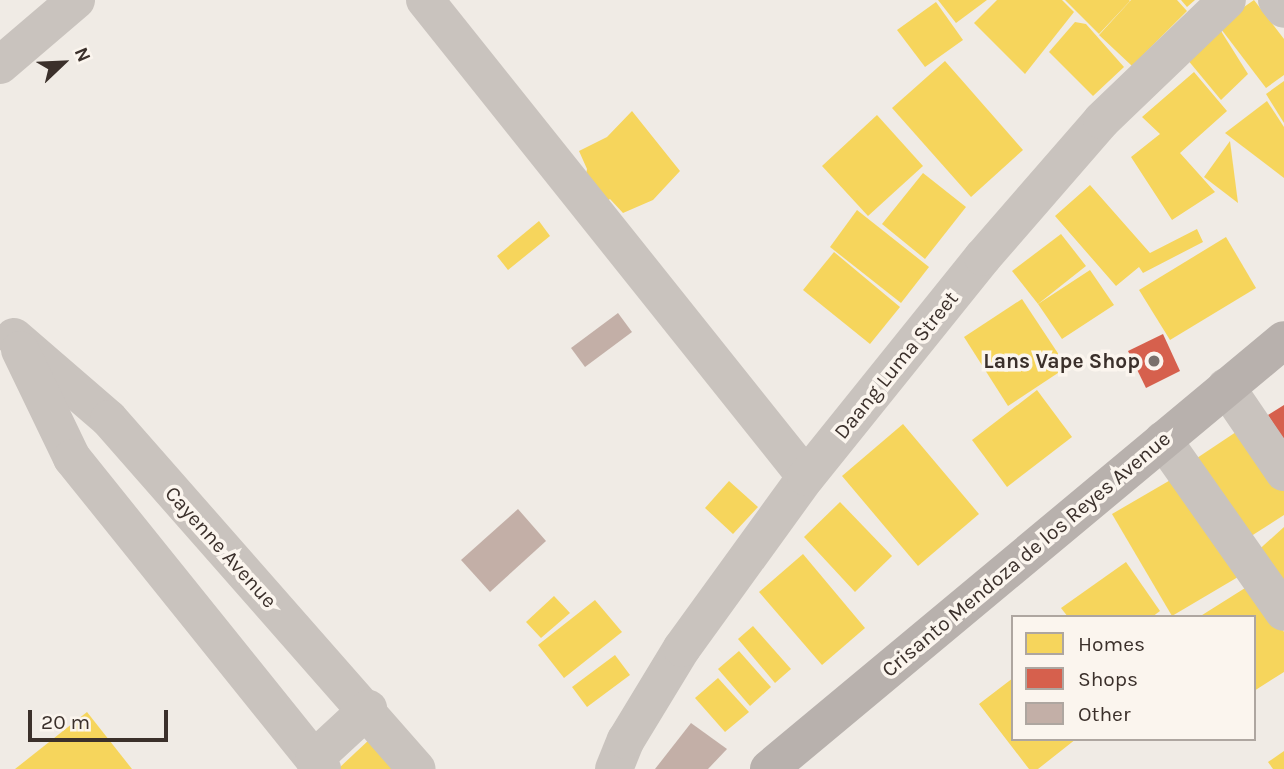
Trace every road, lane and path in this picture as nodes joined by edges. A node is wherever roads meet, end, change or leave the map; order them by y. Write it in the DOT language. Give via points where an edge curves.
graph roads {
  1 [pos="76,0"];
  2 [pos="425,0"];
  3 [pos="1227,0"];
  4 [pos="1277,0"];
  5 [pos="1284,9"];
  6 [pos="0,65"];
  7 [pos="7,327"];
  8 [pos="1284,340"];
  9 [pos="1226,387"];
  10 [pos="1163,440"];
  11 [pos="1284,472"];
  12 [pos="806,477"];
  13 [pos="1284,612"];
  14 [pos="368,709"];
  15 [pos="318,764"];
  16 [pos="416,769"];
  17 [pos="614,769"];
  18 [pos="769,769"];
  1 -- 6 [label="street"];
  2 -- 12 [label="street"];
  3 -- 12 [label="street, Daang Luma Street" via="1093,131 983,257"];
  4 -- 5 [label="street"];
  7 -- 14 [label="street, Cayenne Avenue" via="109,419"];
  7 -- 15 [label="street, Cayenne Avenue" via="72,458"];
  8 -- 9 [label="main road, Crisanto Mendoza de los Reyes Avenue"];
  9 -- 10 [label="main road, Crisanto Mendoza de los Reyes Avenue"];
  9 -- 11 [label="street"];
  10 -- 13 [label="street"];
  10 -- 18 [label="main road, Crisanto Mendoza de los Reyes Avenue"];
  12 -- 17 [label="street, Daang Luma Street" via="682,648 626,740"];
  14 -- 15 [label="street"];
  14 -- 16 [label="street, Cayenne Avenue"];
}
